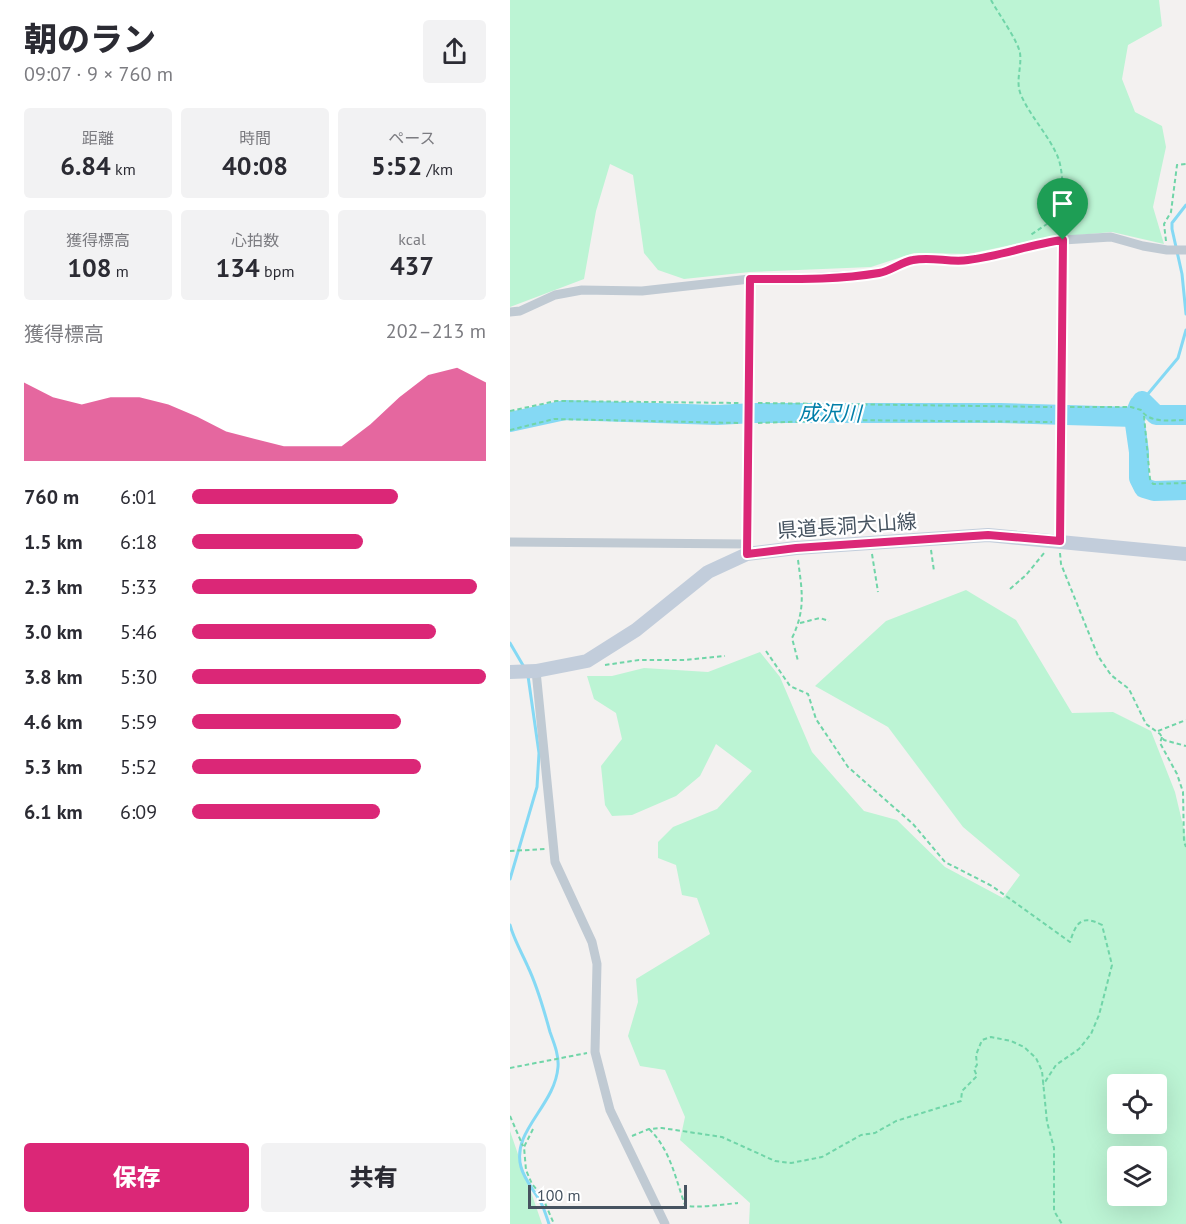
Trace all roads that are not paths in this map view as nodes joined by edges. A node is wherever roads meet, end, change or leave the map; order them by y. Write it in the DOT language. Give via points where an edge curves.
graph roads {
  1 [pos="1063,240"];
  2 [pos="1183,250"];
  3 [pos="750,279"];
  4 [pos="510,312"];
  5 [pos="1054,541"];
  6 [pos="510,542"];
  7 [pos="747,549"];
  8 [pos="1186,554"];
  9 [pos="522,672"];
  10 [pos="665,1224"];
  1 -- 2 [label="street" via="1111,237 1143,246"];
  1 -- 3 [label="street" via="966,261 912,260 881,273"];
  1 -- 5 [label="street" via="1061,415"];
  3 -- 4 [label="street" via="642,291 582,290 555,295"];
  3 -- 7 [label="street"];
  5 -- 7 [label="main road, 県道長洞犬山線" via="988,535"];
  5 -- 8 [label="main road, 県道長洞犬山線"];
  6 -- 7 [label="street"];
  7 -- 9 [label="main road, 県道長洞犬山線" via="708,572 636,630 587,662"];
  9 -- 10 [label="street" via="557,868 592,942 597,964 595,1052 605,1094"];
}
